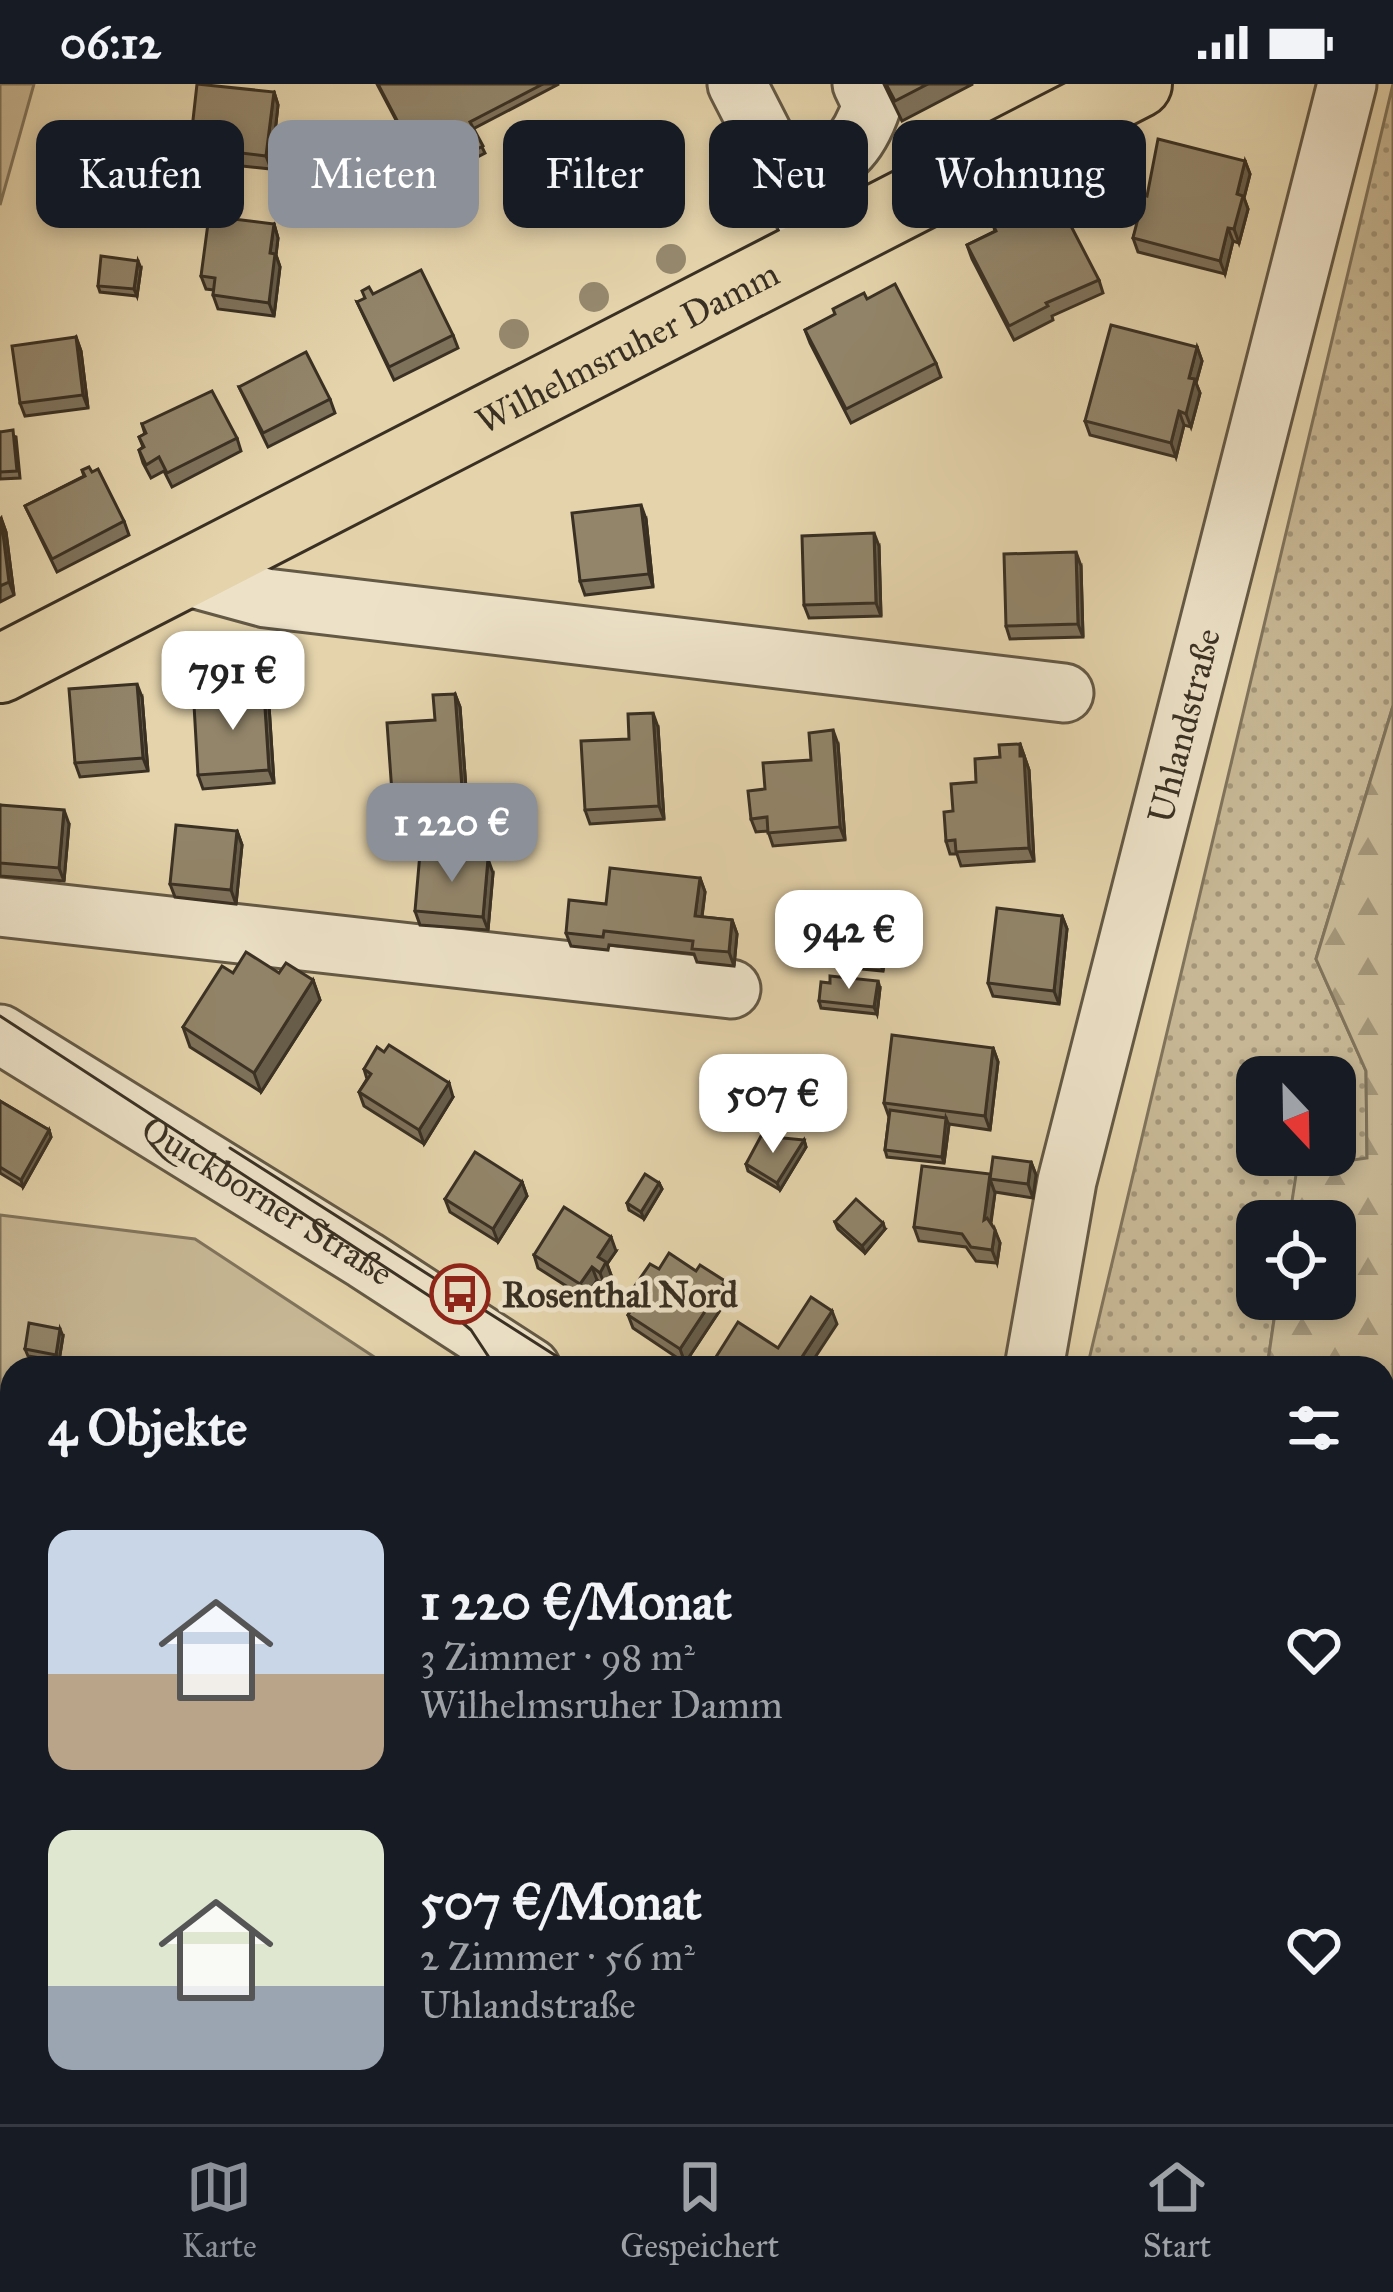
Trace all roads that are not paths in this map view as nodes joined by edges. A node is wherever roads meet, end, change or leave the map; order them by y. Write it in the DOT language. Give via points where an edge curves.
graph roads {
  1 [pos="737,84"];
  2 [pos="862,84"];
  3 [pos="1138,84"];
  4 [pos="1347,84"];
  5 [pos="755,120"];
  6 [pos="867,120"];
  7 [pos="811,228"];
  8 [pos="820,246"];
  9 [pos="182,575"];
  10 [pos="0,669"];
  11 [pos="1064,693"];
  12 [pos="0,907"];
  13 [pos="730,989"];
  14 [pos="0,1034"];
  15 [pos="512,1356"];
  16 [pos="1036,1356"];
  1 -- 5 [label="street"];
  2 -- 6 [label="street" via="872,105"];
  3 -- 8 [label="main road, Wilhelmsruher Damm"];
  4 -- 16 [label="street, Uhlandstraße" via="1067,1181"];
  7 -- 8 [label="street"];
  8 -- 9 [label="main road, Wilhelmsruher Damm"];
  9 -- 10 [label="main road, Wilhelmsruher Damm"];
  9 -- 11 [label="street" via="266,598"];
  12 -- 13 [label="street"];
  14 -- 15 [label="street, Quickborner Straße"];
}
